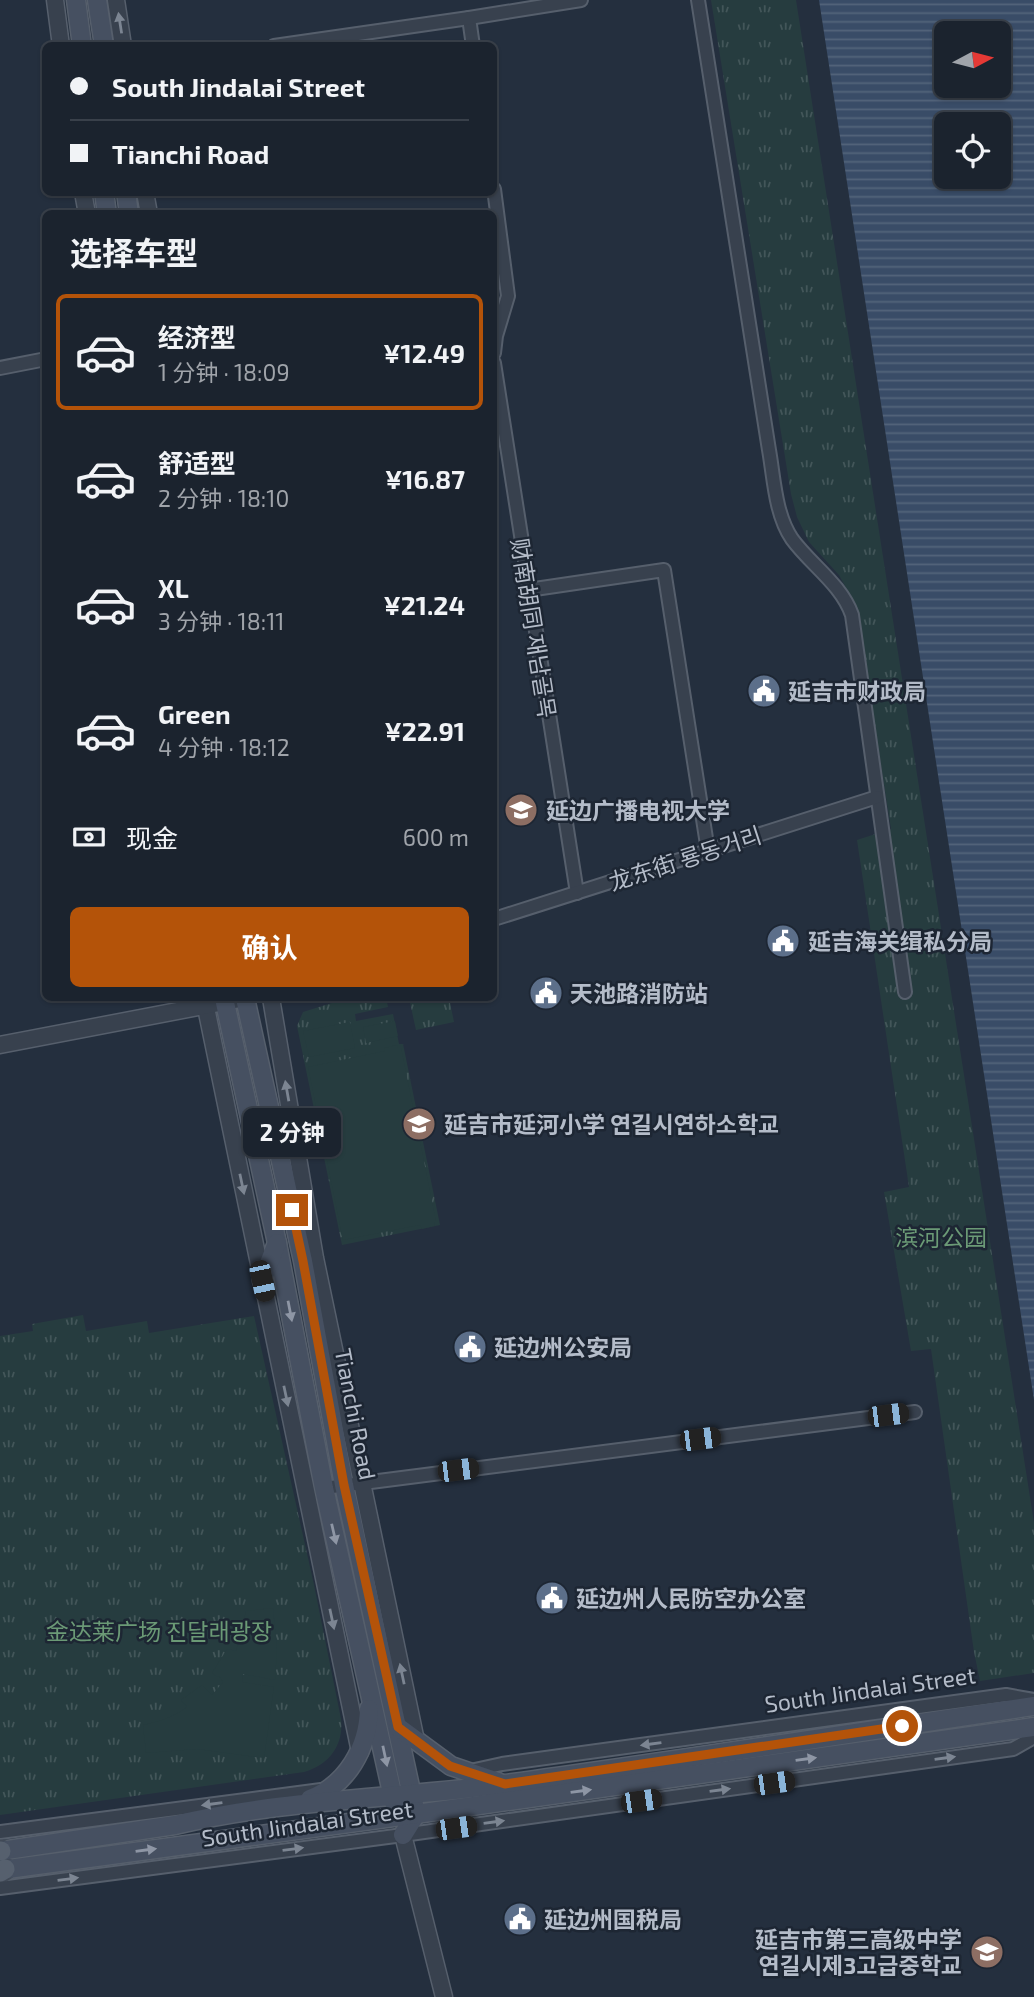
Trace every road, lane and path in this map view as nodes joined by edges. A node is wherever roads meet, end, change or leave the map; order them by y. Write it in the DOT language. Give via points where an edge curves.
graph roads {
  1 [pos="55,0"];
  2 [pos="76,0"];
  3 [pos="97,0"];
  4 [pos="116,0"];
  5 [pos="581,0"];
  6 [pos="698,0"];
  7 [pos="469,18"];
  8 [pos="60,42"];
  9 [pos="81,42"];
  10 [pos="103,42"];
  11 [pos="122,42"];
  12 [pos="302,42"];
  13 [pos="472,42"];
  14 [pos="497,213"];
  15 [pos="497,333"];
  16 [pos="42,360"];
  17 [pos="0,368"];
  18 [pos="497,410"];
  19 [pos="528,590"];
  20 [pos="877,797"];
  21 [pos="708,851"];
  22 [pos="576,893"];
  23 [pos="497,918"];
  24 [pos="905,992"];
  25 [pos="205,1001"];
  26 [pos="225,1001"];
  27 [pos="247,1001"];
  28 [pos="272,1001"];
  29 [pos="0,1045"];
  30 [pos="278,1243"];
  31 [pos="262,1281"];
  32 [pos="915,1412"];
  33 [pos="353,1484"];
  34 [pos="324,1488"];
  35 [pos="370,1688"];
  36 [pos="1034,1700"];
  37 [pos="1034,1706"];
  38 [pos="398,1727"];
  39 [pos="1034,1727"];
  40 [pos="1034,1737"];
  41 [pos="416,1741"];
  42 [pos="360,1752"];
  43 [pos="464,1772"];
  44 [pos="505,1784"];
  45 [pos="328,1789"];
  46 [pos="393,1795"];
  47 [pos="412,1796"];
  48 [pos="296,1804"];
  49 [pos="416,1814"];
  50 [pos="397,1816"];
  51 [pos="402,1835"];
  52 [pos="1,1856"];
  53 [pos="0,1888"];
  54 [pos="444,1997"];
  1 -- 8 [label="street"];
  2 -- 9 [label="main road"];
  3 -- 10 [label="main road"];
  11 -- 4 [label="street, one-way"];
  5 -- 7 [label="street"];
  6 -- 20 [label="street" via="780,508 792,538 848,603"];
  7 -- 12 [label="street"];
  7 -- 13 [label="street"];
  14 -- 15 [label="street" via="508,296"];
  16 -- 17 [label="street"];
  18 -- 19 [label="street, 财南胡同 재남골목"];
  19 -- 21 [label="street" via="664,570"];
  19 -- 22 [label="street, 财南胡同 재남골목"];
  20 -- 21 [label="street, 龙东街 룡동거리"];
  20 -- 24 [label="street"];
  21 -- 22 [label="street, 龙东街 룡동거리"];
  22 -- 23 [label="street, 龙东街 룡동거리"];
  25 -- 29 [label="street"];
  25 -- 31 [label="street, one-way"];
  26 -- 30 [label="main road, Tianchi Road"];
  27 -- 33 [label="main road, Tianchi Road"];
  33 -- 28 [label="street, Tianchi Road, one-way"];
  30 -- 31 [label="main road"];
  30 -- 34 [label="main road, Tianchi Road, one-way"];
  31 -- 42 [label="street, one-way"];
  32 -- 33 [label="street"];
  33 -- 34 [label="street"];
  33 -- 38 [label="main road, Tianchi Road"];
  41 -- 33 [label="street, Tianchi Road, one-way"];
  34 -- 35 [label="main road, Tianchi Road, one-way"];
  35 -- 42 [label="main road" via="369,1720"];
  35 -- 46 [label="main road, Tianchi Road, one-way"];
  36 -- 43 [label="street, South Jindalai Street, one-way" via="1006,1695"];
  37 -- 44 [label="main road, South Jindalai Street"];
  38 -- 41 [label="main road"];
  38 -- 47 [label="main road, Tianchi Road"];
  49 -- 39 [label="main road, South Jindalai Street, one-way"];
  51 -- 40 [label="street, South Jindalai Street, one-way" via="1013,1749"];
  41 -- 43 [label="main road"];
  42 -- 45 [label="main road"];
  43 -- 44 [label="main road"];
  44 -- 47 [label="main road, South Jindalai Street"];
  45 -- 48 [label="main road"];
  45 -- 52 [label="street, South Jindalai Street, one-way"];
  46 -- 47 [label="main road, South Jindalai Street"];
  46 -- 48 [label="main road, South Jindalai Street"];
  46 -- 50 [label="main road, Tianchi Road"];
  47 -- 49 [label="main road, Tianchi Road"];
  48 -- 52 [label="main road, South Jindalai Street"];
  49 -- 50 [label="main road, South Jindalai Street"];
  49 -- 51 [label="main road"];
  50 -- 51 [label="main road, Tianchi Road"];
  52 -- 50 [label="main road, South Jindalai Street, one-way"];
  53 -- 51 [label="street, South Jindalai Street, one-way"];
  51 -- 54 [label="street, Tianchi Road"];
}
